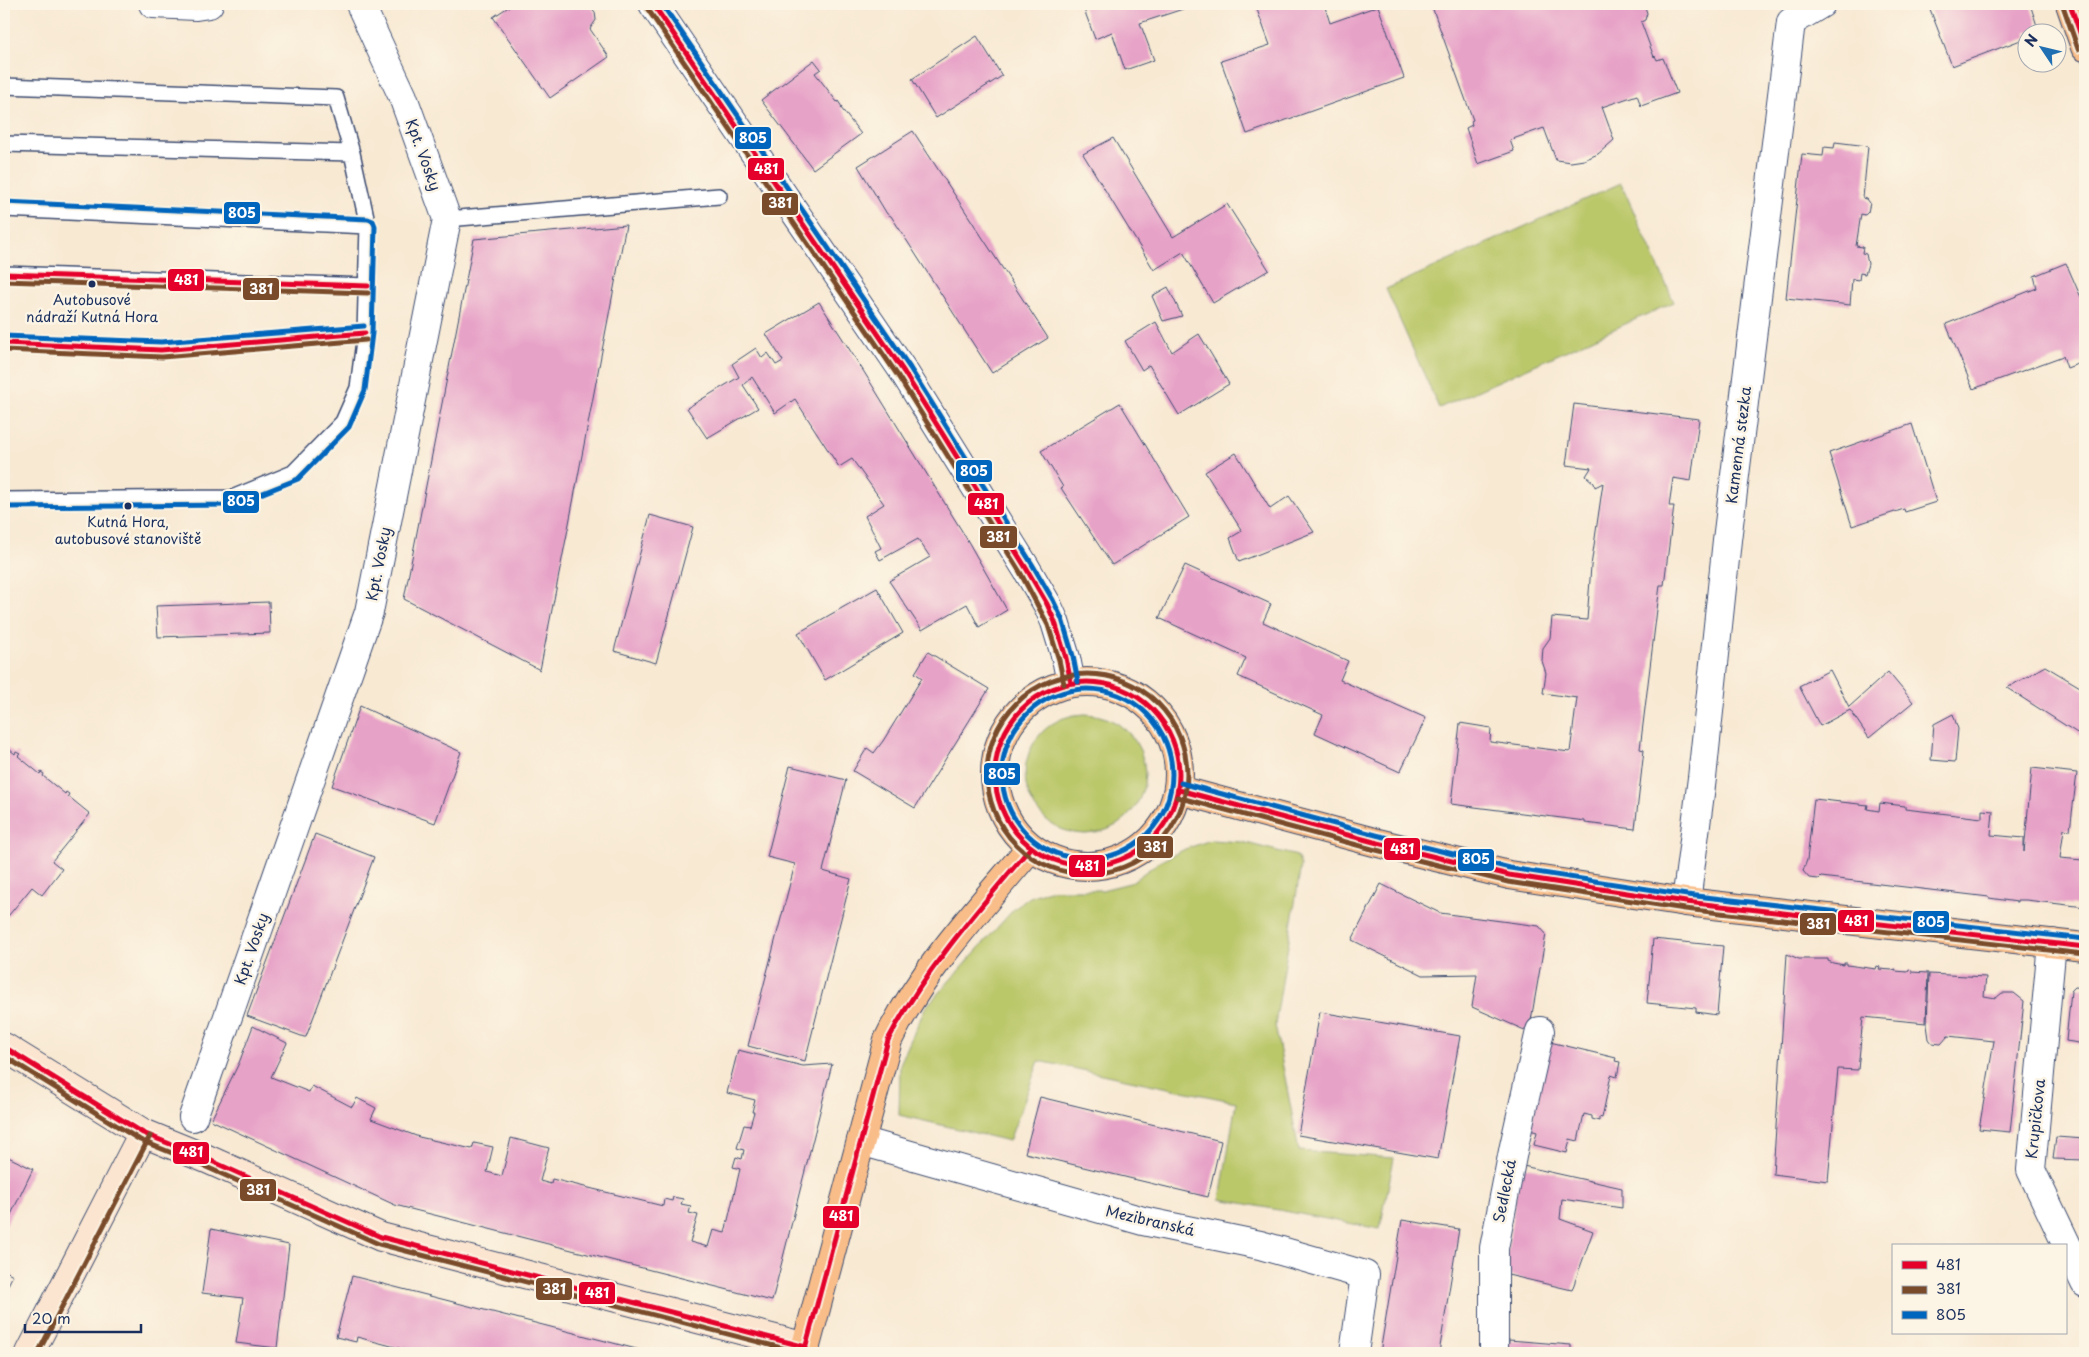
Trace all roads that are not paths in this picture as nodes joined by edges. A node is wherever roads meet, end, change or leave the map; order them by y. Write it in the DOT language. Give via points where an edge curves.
graph roads {
  1 [pos="153,4"];
  2 [pos="209,4"];
  3 [pos="360,4"];
  4 [pos="653,4"];
  5 [pos="1821,4"];
  6 [pos="2070,4"];
  7 [pos="2085,47"];
  8 [pos="4,86"];
  9 [pos="4,144"];
  10 [pos="352,153"];
  11 [pos="719,196"];
  12 [pos="4,209"];
  13 [pos="447,220"];
  14 [pos="368,226"];
  15 [pos="4,274"];
  16 [pos="368,286"];
  17 [pos="365,333"];
  18 [pos="4,343"];
  19 [pos="4,500"];
  20 [pos="1071,682"];
  21 [pos="1179,790"];
  22 [pos="1031,847"];
  23 [pos="1686,902"];
  24 [pos="2052,944"];
  25 [pos="2085,947"];
  26 [pos="1540,1031"];
  27 [pos="4,1047"];
  28 [pos="193,1117"];
  29 [pos="143,1132"];
  30 [pos="861,1141"];
  31 [pos="2085,1283"];
  32 [pos="805,1350"];
  33 [pos="30,1353"];
  34 [pos="1354,1353"];
  35 [pos="1494,1353"];
  1 -- 2 [label="street"];
  3 -- 13 [label="street, Kpt. Vosky" via="403,97"];
  4 -- 20 [label="street" via="899,364 1021,560 1055,622"];
  5 -- 23 [label="street, Kamenná stezka" via="1791,22"];
  6 -- 7 [label="main road"];
  8 -- 10 [label="lane" via="336,98"];
  9 -- 10 [label="lane"];
  10 -- 14 [label="lane"];
  11 -- 13 [label="lane"];
  12 -- 14 [label="lane"];
  13 -- 28 [label="street, Kpt. Vosky" via="369,612"];
  14 -- 16 [label="lane"];
  15 -- 16 [label="lane"];
  16 -- 17 [label="lane"];
  17 -- 18 [label="lane" via="160,350"];
  17 -- 19 [label="lane" via="358,388 343,422 292,473 232,498"];
  20 -- 21 [label="main road" via="1096,681 1121,687 1143,700 1161,718 1174,740 1180,765"];
  20 -- 22 [label="main road" via="1046,691 1024,706 1008,726 994,761 999,802 1010,825"];
  21 -- 22 [label="main road" via="1174,809 1158,834 1140,850 1119,861 1095,866 1071,865 1047,858"];
  21 -- 23 [label="main road" via="1509,875"];
  22 -- 30 [label="main road" via="931,970 900,1016 888,1040"];
  23 -- 24 [label="main road"];
  24 -- 25 [label="main road"];
  24 -- 31 [label="street, Krupičkova" via="2031,1170"];
  26 -- 35 [label="street, Sedlecká" via="1494,1248"];
  27 -- 29 [label="street"];
  29 -- 32 [label="street" via="382,1237"];
  29 -- 33 [label="street"];
  30 -- 32 [label="main road"];
  30 -- 34 [label="street, Mezibranská" via="1143,1221 1260,1245 1365,1275"];
}
